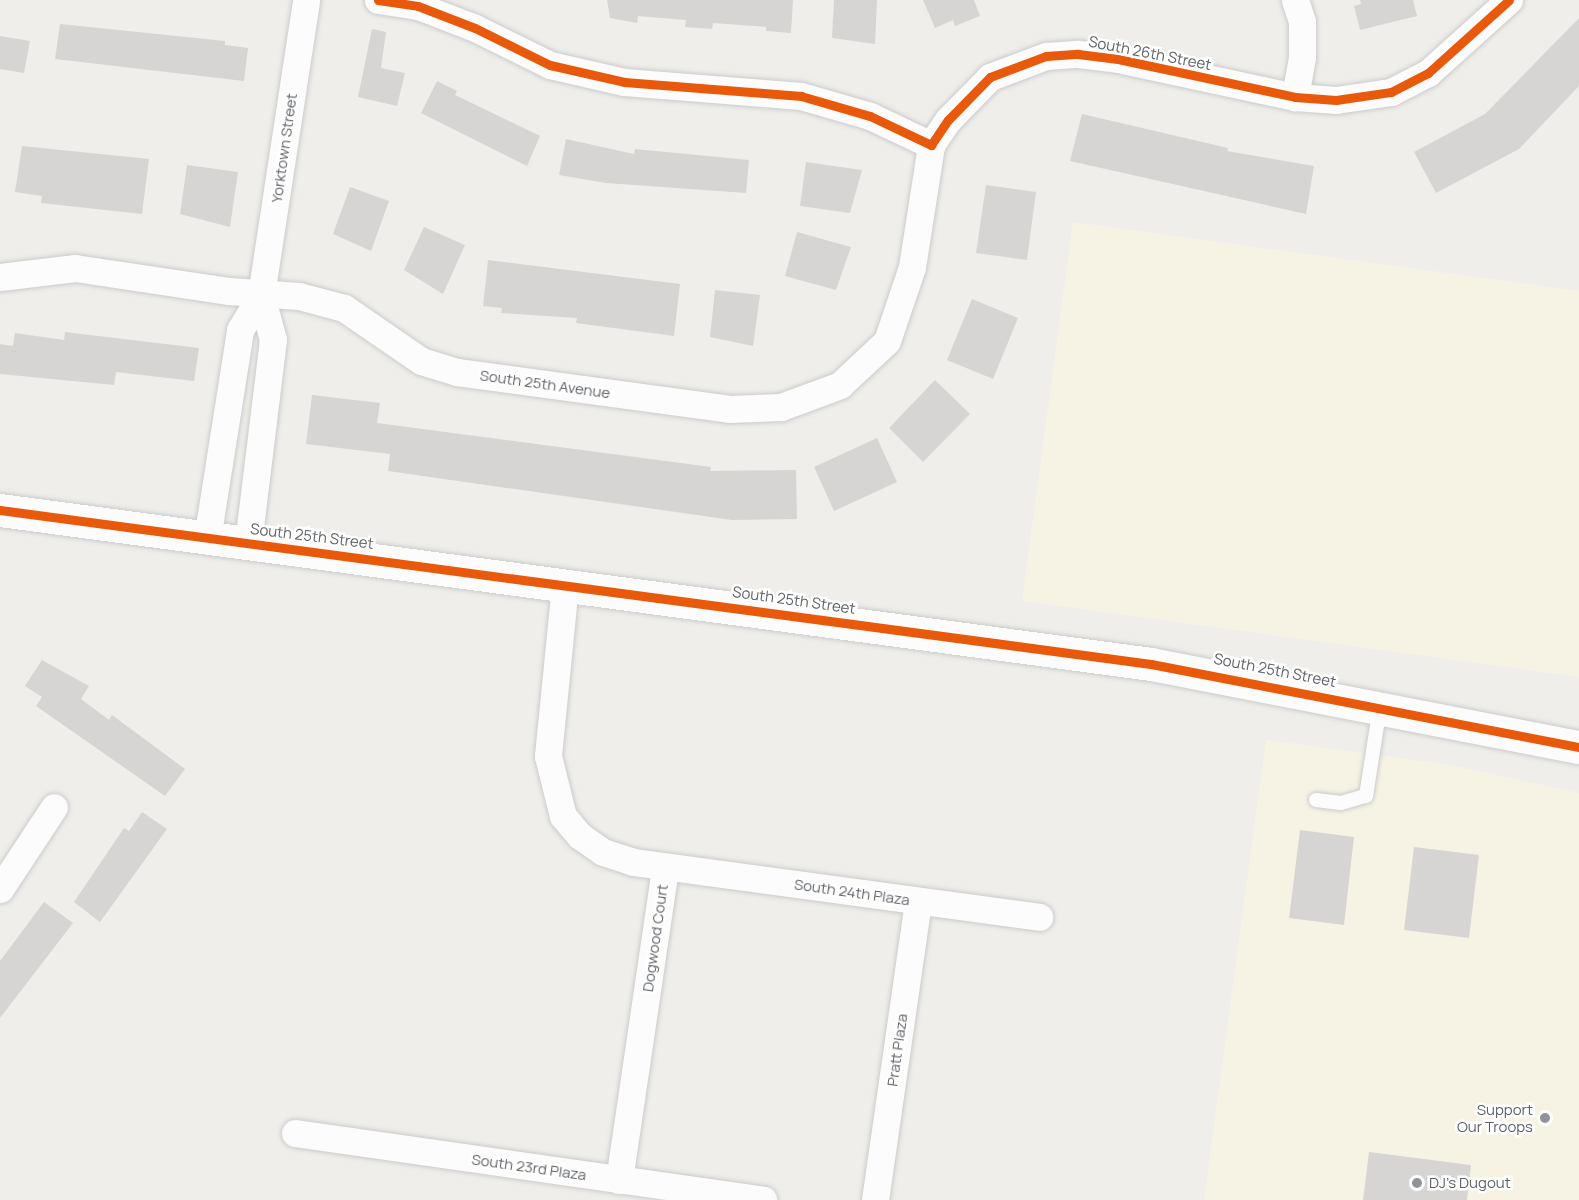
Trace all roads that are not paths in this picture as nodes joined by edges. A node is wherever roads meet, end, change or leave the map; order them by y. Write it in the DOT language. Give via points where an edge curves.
graph roads {
  1 [pos="306,0"];
  2 [pos="378,0"];
  3 [pos="1295,0"];
  4 [pos="1509,0"];
  5 [pos="1295,97"];
  6 [pos="932,145"];
  7 [pos="0,277"];
  8 [pos="261,295"];
  9 [pos="0,510"];
  10 [pos="207,538"];
  11 [pos="248,543"];
  12 [pos="565,585"];
  13 [pos="1380,705"];
  14 [pos="1579,747"];
  15 [pos="1316,800"];
  16 [pos="54,807"];
  17 [pos="665,867"];
  18 [pos="0,889"];
  19 [pos="918,901"];
  20 [pos="1039,917"];
  21 [pos="295,1133"];
  22 [pos="619,1180"];
  23 [pos="763,1200"];
  24 [pos="876,1200"];
  1 -- 8 [label="street, Yorktown Street"];
  2 -- 6 [label="street" via="418,6 550,65 624,82 801,96 870,116"];
  3 -- 5 [label="street" via="1302,21 1302,57"];
  4 -- 5 [label="street, South 26th Street" via="1428,73 1391,92 1336,100"];
  5 -- 6 [label="street, South 26th Street" via="1118,59 1078,54 1046,56 990,77 948,120"];
  6 -- 8 [label="street, South 25th Avenue" via="909,276 887,341 840,385 781,407 729,409 457,372 421,361 344,308 298,296"];
  7 -- 8 [label="street, South 25th Avenue" via="75,268"];
  8 -- 10 [label="street, Yorktown Street" via="240,330"];
  8 -- 11 [label="street, Yorktown Street" via="273,340"];
  9 -- 10 [label="street, South 25th Street"];
  10 -- 11 [label="street, South 25th Street"];
  11 -- 12 [label="street, South 25th Street"];
  12 -- 13 [label="street, South 25th Street" via="1151,664"];
  12 -- 17 [label="street, Dogwood Court" via="548,756 563,816 603,852"];
  13 -- 14 [label="street, South 25th Street"];
  13 -- 15 [label="lane" via="1366,796 1341,803"];
  16 -- 18 [label="street"];
  17 -- 19 [label="street, South 24th Plaza"];
  17 -- 22 [label="street, Dogwood Court"];
  19 -- 20 [label="street, South 24th Plaza"];
  19 -- 24 [label="street, Pratt Plaza"];
  21 -- 22 [label="street, South 23rd Plaza"];
  22 -- 23 [label="street, South 23rd Plaza"];
}
